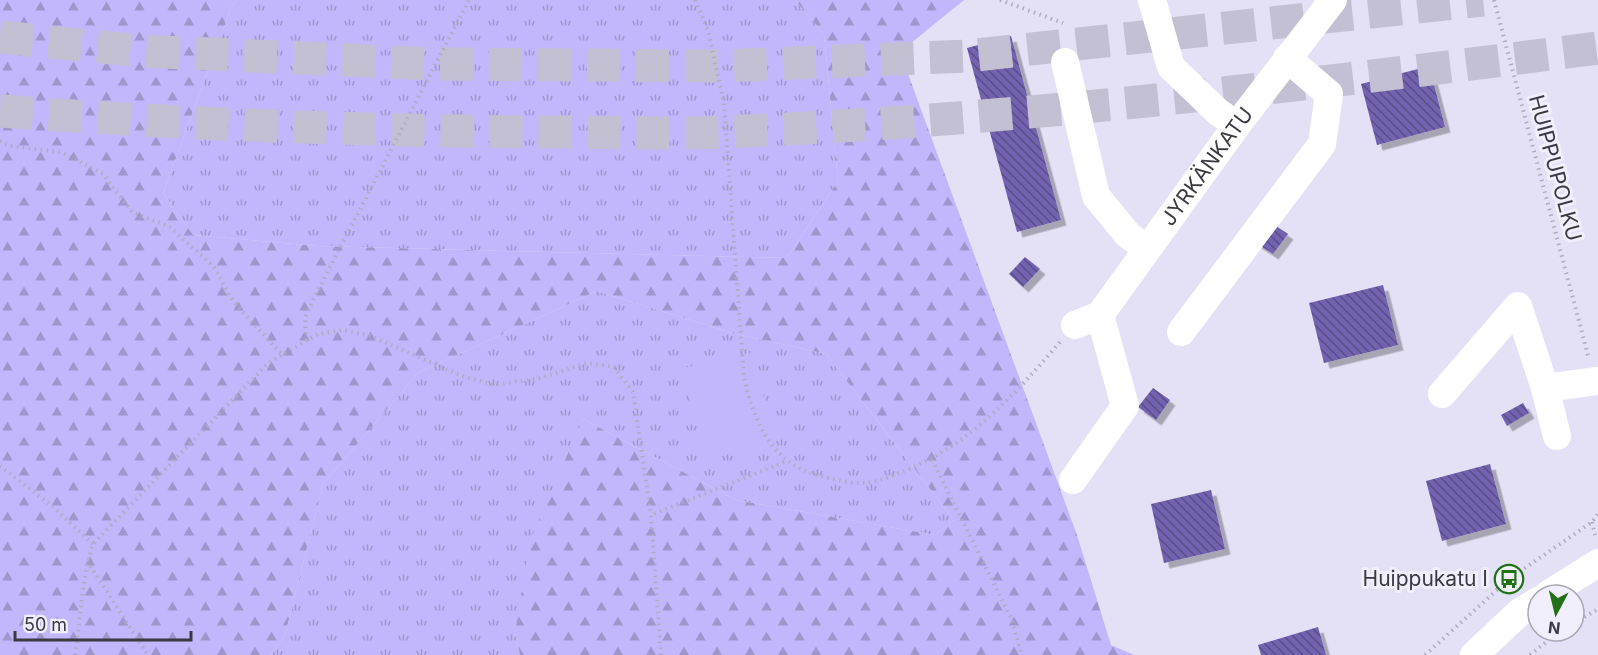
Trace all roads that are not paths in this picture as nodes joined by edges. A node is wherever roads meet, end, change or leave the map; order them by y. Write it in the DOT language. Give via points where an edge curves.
graph roads {
  1 [pos="1152,0"];
  2 [pos="1333,0"];
  3 [pos="1287,58"];
  4 [pos="1065,62"];
  5 [pos="1237,125"];
  6 [pos="1146,248"];
  7 [pos="1181,332"];
  8 [pos="1594,381"];
  9 [pos="1545,388"];
  10 [pos="1442,394"];
  11 [pos="1557,436"];
  12 [pos="1072,480"];
  13 [pos="1598,563"];
  14 [pos="1566,583"];
  15 [pos="1526,608"];
  16 [pos="1474,655"];
  1 -- 5 [label="street" via="1171,68"];
  2 -- 3 [label="street, JYRKÄNKATU"];
  3 -- 5 [label="street, JYRKÄNKATU"];
  3 -- 7 [label="street" via="1329,94 1322,144"];
  4 -- 6 [label="street" via="1096,196 1128,235"];
  5 -- 6 [label="street, JYRKÄNKATU"];
  6 -- 12 [label="street, JYRKÄNKATU" via="1087,320 1125,406"];
  8 -- 9 [label="street"];
  9 -- 10 [label="street" via="1518,306"];
  9 -- 11 [label="street"];
  13 -- 14 [label="street"];
  15 -- 16 [label="street"];
}
